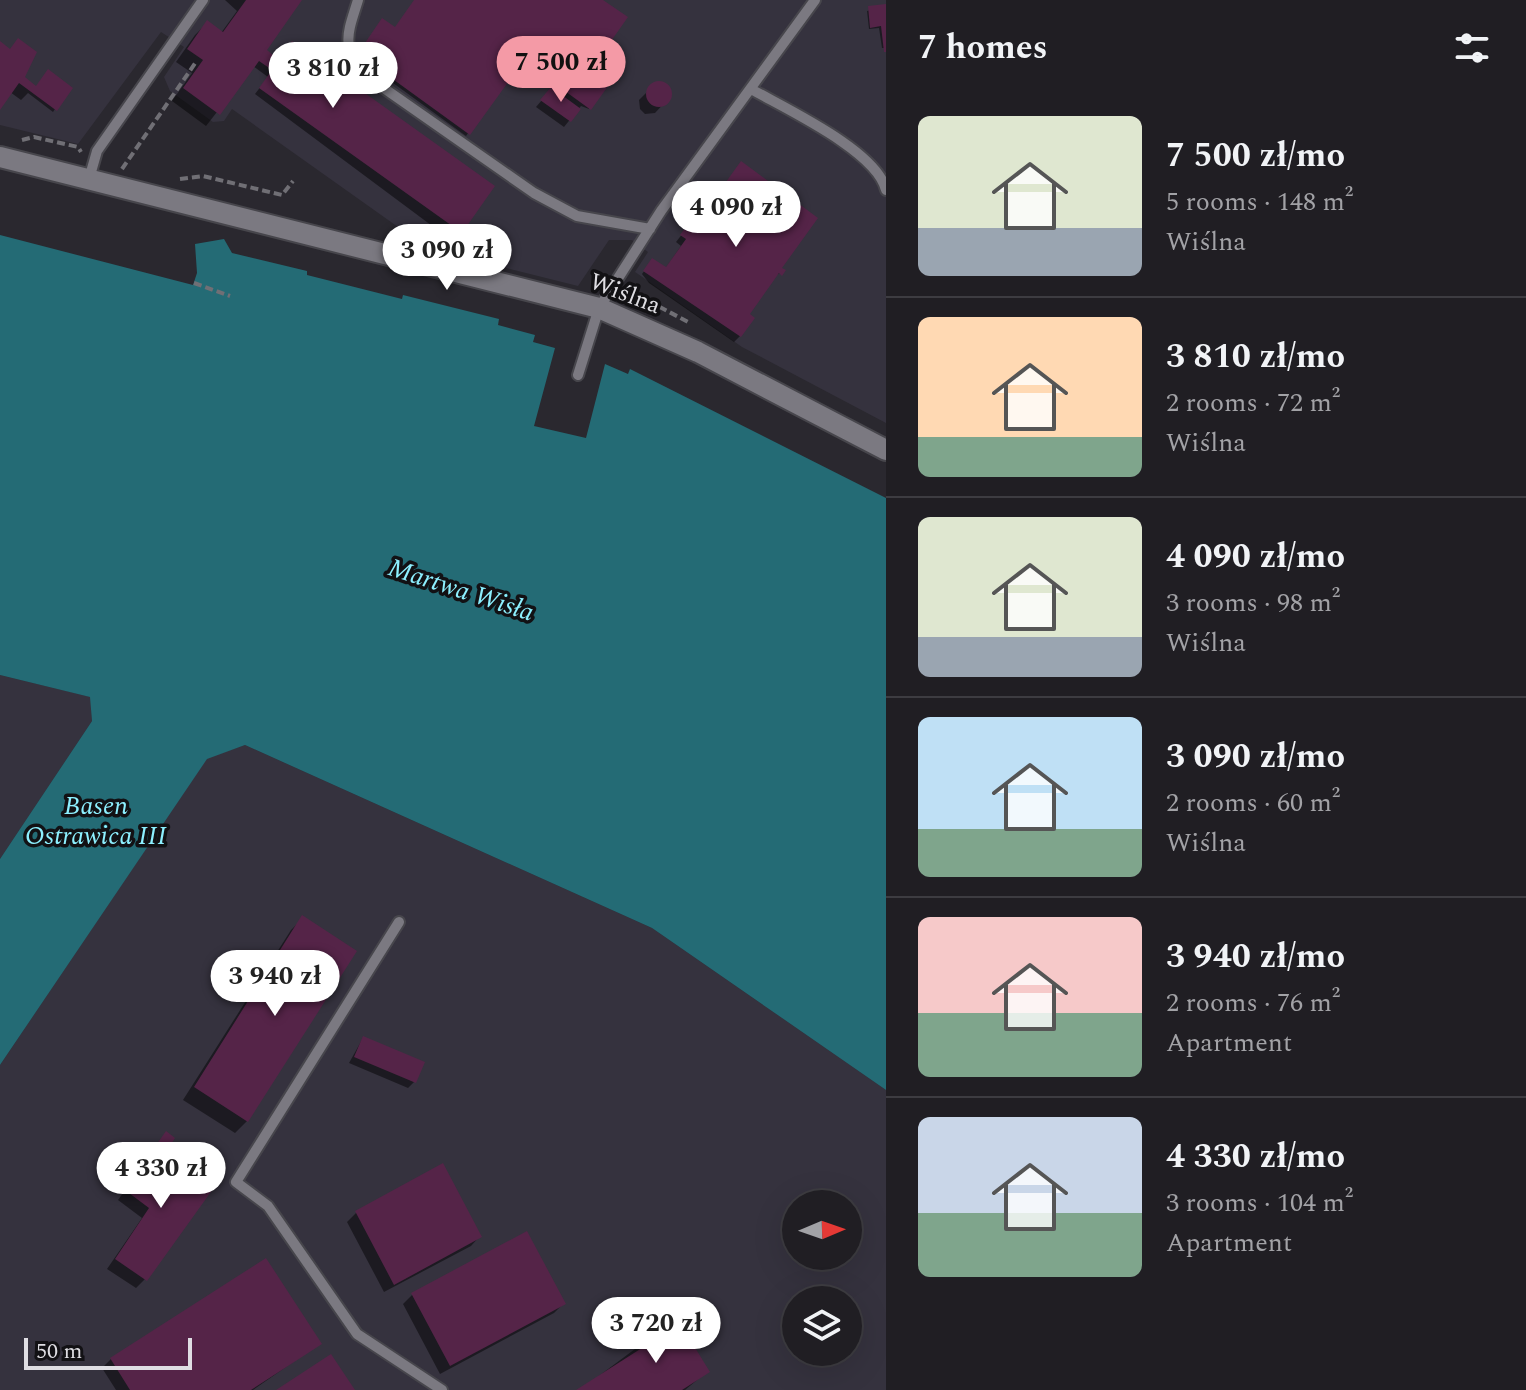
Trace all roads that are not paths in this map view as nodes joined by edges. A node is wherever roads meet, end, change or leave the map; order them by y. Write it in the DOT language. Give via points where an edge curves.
graph roads {
  1 [pos="203,0"];
  2 [pos="358,0"];
  3 [pos="815,0"];
  4 [pos="751,89"];
  5 [pos="0,157"];
  6 [pos="92,170"];
  7 [pos="886,190"];
  8 [pos="650,229"];
  9 [pos="599,308"];
  10 [pos="578,375"];
  11 [pos="886,450"];
  12 [pos="399,922"];
  13 [pos="442,1390"];
  1 -- 6 [label="lane" via="97,151"];
  2 -- 8 [label="lane" via="347,27 348,44 365,75 534,193 577,216"];
  3 -- 4 [label="lane"];
  4 -- 7 [label="lane" via="865,160"];
  4 -- 8 [label="lane"];
  5 -- 6 [label="street, Wiślna"];
  6 -- 9 [label="street, Wiślna"];
  8 -- 9 [label="lane"];
  9 -- 10 [label="lane"];
  9 -- 11 [label="street, Wiślna" via="698,352"];
  12 -- 13 [label="lane" via="236,1182 268,1206 357,1334"];
}
